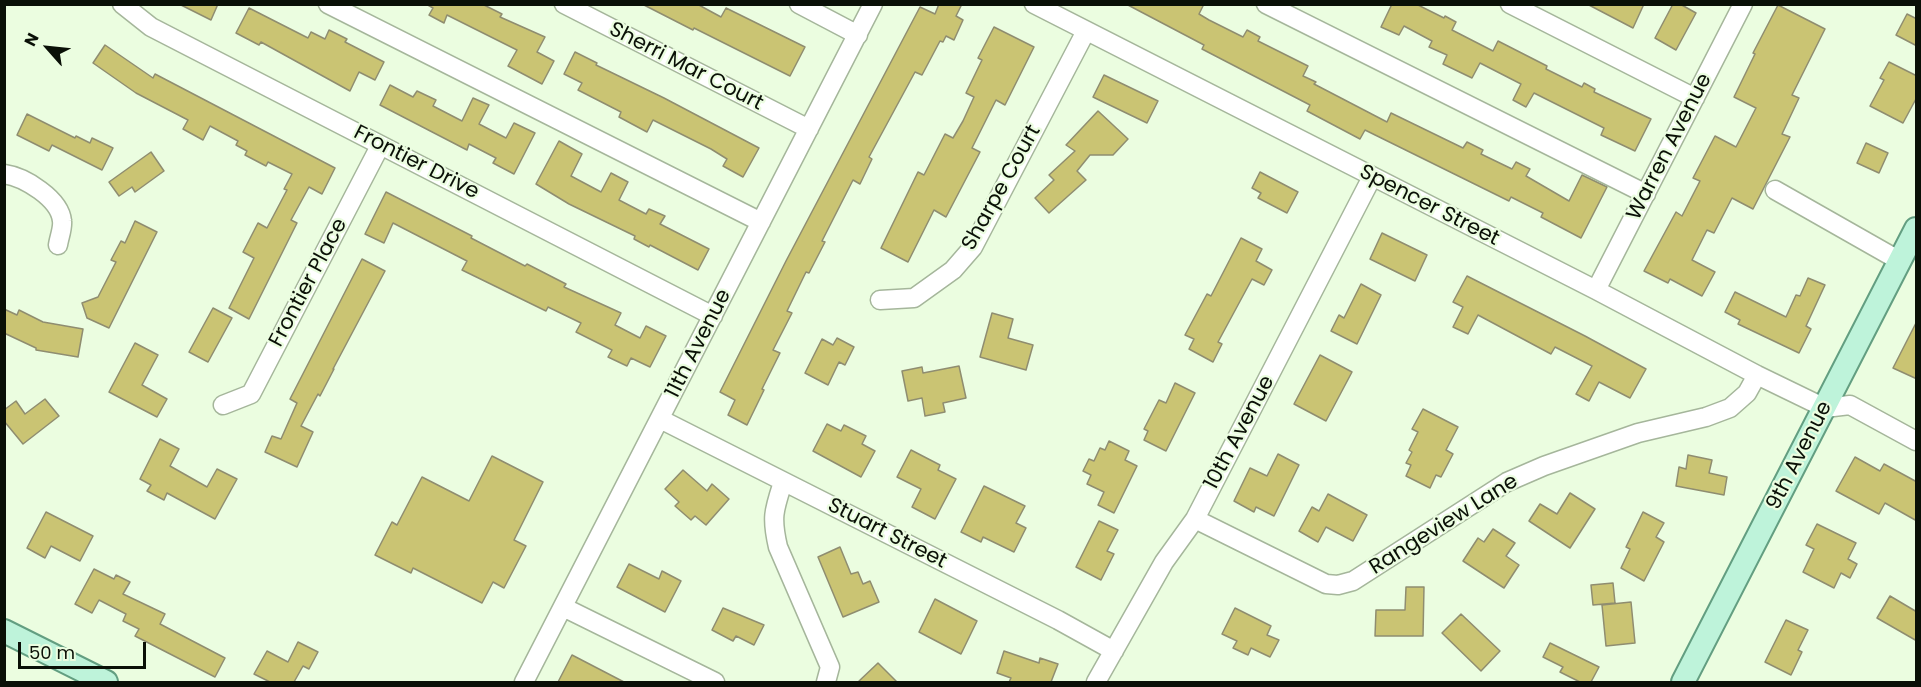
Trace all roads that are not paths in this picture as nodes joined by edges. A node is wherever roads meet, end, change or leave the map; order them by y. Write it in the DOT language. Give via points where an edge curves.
graph roads {
  1 [pos="122,4"];
  2 [pos="328,4"];
  3 [pos="564,4"];
  4 [pos="799,4"];
  5 [pos="873,4"];
  6 [pos="1034,4"];
  7 [pos="1266,4"];
  8 [pos="1510,4"];
  9 [pos="1743,5"];
  10 [pos="1086,31"];
  11 [pos="858,34"];
  12 [pos="1695,98"];
  13 [pos="809,129"];
  14 [pos="380,146"];
  15 [pos="4,174"];
  16 [pos="1372,177"];
  17 [pos="1775,190"];
  18 [pos="1646,194"];
  19 [pos="761,222"];
  20 [pos="1917,229"];
  21 [pos="58,245"];
  22 [pos="1900,261"];
  23 [pos="1596,290"];
  24 [pos="880,300"];
  25 [pos="713,316"];
  26 [pos="1757,375"];
  27 [pos="223,405"];
  28 [pos="1825,408"];
  29 [pos="660,418"];
  30 [pos="1917,441"];
  31 [pos="783,482"];
  32 [pos="1195,519"];
  33 [pos="563,607"];
  34 [pos="4,631"];
  35 [pos="1114,651"];
  36 [pos="106,682"];
  37 [pos="524,682"];
  38 [pos="715,682"];
  39 [pos="826,682"];
  40 [pos="1096,682"];
  41 [pos="1683,682"];
  1 -- 14 [label="street, Frontier Drive" via="151,27"];
  2 -- 19 [label="street"];
  3 -- 13 [label="street, Sherri Mar Court"];
  4 -- 11 [label="street"];
  5 -- 11 [label="street, 11th Avenue"];
  6 -- 10 [label="street, Spencer Street"];
  7 -- 18 [label="street"];
  8 -- 12 [label="street"];
  9 -- 12 [label="street, Warren Avenue"];
  10 -- 16 [label="street, Spencer Street"];
  10 -- 24 [label="street, Sharpe Court" via="973,247 953,270 914,298"];
  11 -- 13 [label="street, 11th Avenue"];
  12 -- 18 [label="street, Warren Avenue"];
  13 -- 19 [label="street, 11th Avenue"];
  14 -- 25 [label="street, Frontier Drive"];
  14 -- 27 [label="street, Frontier Place" via="250,394"];
  15 -- 21 [label="street" via="27,181 57,205 62,221"];
  16 -- 23 [label="street, Spencer Street"];
  16 -- 32 [label="street, 10th Avenue"];
  17 -- 22 [label="street"];
  18 -- 23 [label="street, Warren Avenue"];
  19 -- 25 [label="street, 11th Avenue"];
  20 -- 22 [label="main road, 9th Avenue"];
  22 -- 28 [label="main road, 9th Avenue"];
  23 -- 26 [label="street, Spencer Street"];
  25 -- 29 [label="street, 11th Avenue"];
  26 -- 28 [label="street, Spencer Street"];
  26 -- 32 [label="street, Rangeview Lane" via="1747,393 1730,408 1638,433 1508,482 1353,581 1338,585 1326,584"];
  28 -- 30 [label="street" via="1850,405"];
  28 -- 41 [label="main road, 9th Avenue"];
  29 -- 31 [label="street, Stuart Street"];
  29 -- 33 [label="street, 11th Avenue"];
  31 -- 35 [label="street, Stuart Street"];
  31 -- 39 [label="street" via="773,527 830,668"];
  32 -- 35 [label="street, 10th Avenue" via="1164,562"];
  33 -- 37 [label="street, 11th Avenue"];
  33 -- 38 [label="street"];
  34 -- 36 [label="main road"];
  35 -- 40 [label="street, 10th Avenue"];
}
